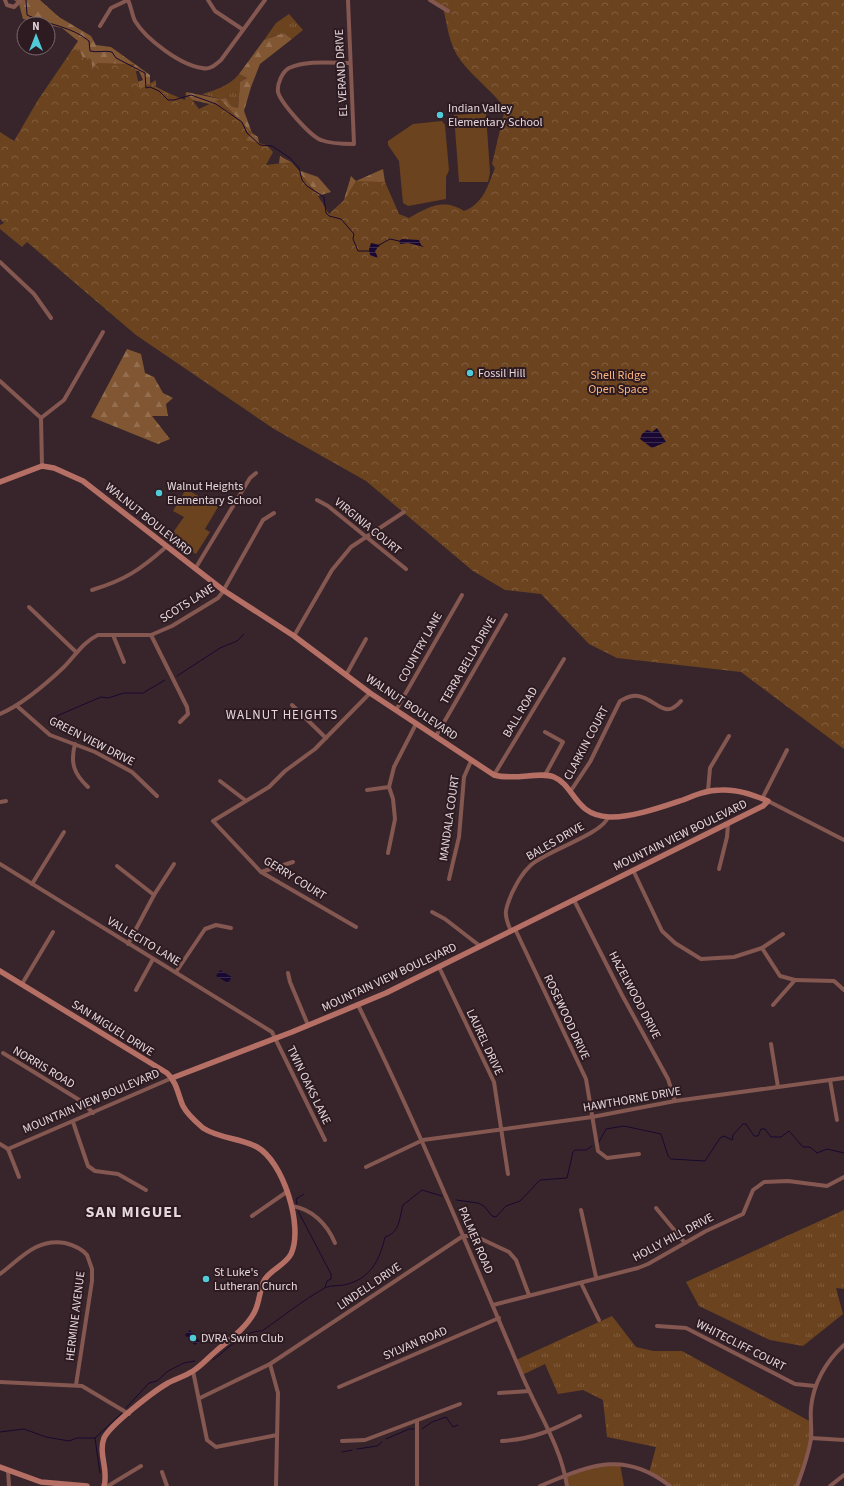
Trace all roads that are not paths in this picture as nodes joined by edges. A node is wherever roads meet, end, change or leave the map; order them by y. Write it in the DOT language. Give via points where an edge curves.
graph roads {
  1 [pos="5,0"];
  2 [pos="21,0"];
  3 [pos="128,0"];
  4 [pos="208,0"];
  5 [pos="265,0"];
  6 [pos="348,0"];
  7 [pos="430,0"];
  8 [pos="448,11"];
  9 [pos="100,26"];
  10 [pos="242,29"];
  11 [pos="350,63"];
  12 [pos="0,262"];
  13 [pos="51,318"];
  14 [pos="103,332"];
  15 [pos="0,381"];
  16 [pos="41,418"];
  17 [pos="42,466"];
  18 [pos="256,473"];
  19 [pos="0,482"];
  20 [pos="316,500"];
  21 [pos="404,512"];
  22 [pos="274,513"];
  23 [pos="366,537"];
  24 [pos="166,547"];
  25 [pos="195,569"];
  26 [pos="406,569"];
  27 [pos="92,590"];
  28 [pos="223,590"];
  29 [pos="462,595"];
  30 [pos="29,607"];
  31 [pos="506,615"];
  32 [pos="113,635"];
  33 [pos="151,635"];
  34 [pos="294,636"];
  35 [pos="366,639"];
  36 [pos="76,652"];
  37 [pos="564,659"];
  38 [pos="124,662"];
  39 [pos="346,675"];
  40 [pos="370,693"];
  41 [pos="681,701"];
  42 [pos="292,705"];
  43 [pos="17,706"];
  44 [pos="396,710"];
  45 [pos="0,714"];
  46 [pos="180,722"];
  47 [pos="416,724"];
  48 [pos="546,732"];
  49 [pos="436,736"];
  50 [pos="729,736"];
  51 [pos="326,738"];
  52 [pos="75,744"];
  53 [pos="787,750"];
  54 [pos="471,761"];
  55 [pos="494,775"];
  56 [pos="545,775"];
  57 [pos="220,782"];
  58 [pos="88,787"];
  59 [pos="389,788"];
  60 [pos="367,790"];
  61 [pos="708,791"];
  62 [pos="570,792"];
  63 [pos="157,796"];
  64 [pos="245,800"];
  65 [pos="765,800"];
  66 [pos="6,801"];
  67 [pos="0,802"];
  68 [pos="608,817"];
  69 [pos="728,824"];
  70 [pos="64,832"];
  71 [pos="844,840"];
  72 [pos="388,853"];
  73 [pos="293,862"];
  74 [pos="0,864"];
  75 [pos="174,864"];
  76 [pos="117,866"];
  77 [pos="719,869"];
  78 [pos="634,870"];
  79 [pos="261,872"];
  80 [pos="449,879"];
  81 [pos="32,884"];
  82 [pos="154,895"];
  83 [pos="574,900"];
  84 [pos="432,912"];
  85 [pos="356,927"];
  86 [pos="231,928"];
  87 [pos="513,930"];
  88 [pos="53,932"];
  89 [pos="783,934"];
  90 [pos="128,944"];
  91 [pos="480,946"];
  92 [pos="762,948"];
  93 [pos="153,959"];
  94 [pos="439,967"];
  95 [pos="0,970"];
  96 [pos="176,972"];
  97 [pos="288,973"];
  98 [pos="794,980"];
  99 [pos="22,984"];
  100 [pos="136,990"];
  101 [pos="844,990"];
  102 [pos="358,1005"];
  103 [pos="773,1005"];
  104 [pos="308,1025"];
  105 [pos="275,1038"];
  106 [pos="771,1044"];
  107 [pos="3,1053"];
  108 [pos="172,1078"];
  109 [pos="844,1078"];
  110 [pos="830,1080"];
  111 [pos="778,1087"];
  112 [pos="675,1101"];
  113 [pos="92,1113"];
  114 [pos="592,1116"];
  115 [pos="836,1120"];
  116 [pos="73,1122"];
  117 [pos="502,1129"];
  118 [pos="325,1140"];
  119 [pos="423,1140"];
  120 [pos="0,1144"];
  121 [pos="8,1149"];
  122 [pos="639,1154"];
  123 [pos="366,1167"];
  124 [pos="508,1174"];
  125 [pos="19,1176"];
  126 [pos="844,1177"];
  127 [pos="146,1190"];
  128 [pos="288,1191"];
  129 [pos="292,1206"];
  130 [pos="656,1208"];
  131 [pos="581,1210"];
  132 [pos="252,1216"];
  133 [pos="463,1236"];
  134 [pos="335,1243"];
  135 [pos="685,1243"];
  136 [pos="0,1274"];
  137 [pos="596,1278"];
  138 [pos="581,1283"];
  139 [pos="529,1295"];
  140 [pos="493,1305"];
  141 [pos="499,1318"];
  142 [pos="599,1320"];
  143 [pos="658,1326"];
  144 [pos="844,1345"];
  145 [pos="270,1364"];
  146 [pos="193,1371"];
  147 [pos="0,1382"];
  148 [pos="76,1385"];
  149 [pos="815,1386"];
  150 [pos="339,1387"];
  151 [pos="529,1391"];
  152 [pos="499,1393"];
  153 [pos="200,1398"];
  154 [pos="460,1404"];
  155 [pos="129,1414"];
  156 [pos="580,1416"];
  157 [pos="418,1421"];
  158 [pos="549,1432"];
  159 [pos="277,1435"];
  160 [pos="811,1438"];
  161 [pos="844,1440"];
  162 [pos="502,1441"];
  163 [pos="342,1442"];
  164 [pos="142,1466"];
  165 [pos="0,1467"];
  166 [pos="8,1470"];
  167 [pos="162,1472"];
  168 [pos="565,1475"];
  169 [pos="844,1475"];
  170 [pos="9,1486"];
  171 [pos="87,1486"];
  172 [pos="104,1486"];
  173 [pos="108,1486"];
  174 [pos="167,1486"];
  175 [pos="276,1486"];
  176 [pos="417,1486"];
  177 [pos="540,1486"];
  178 [pos="567,1486"];
  179 [pos="670,1486"];
  180 [pos="797,1486"];
  181 [pos="830,1486"];
  1 -- 2 [label="street" via="8,5 14,7"];
  3 -- 9 [label="street" via="111,8"];
  3 -- 10 [label="street" via="135,20 152,42 187,64 203,69 214,66 220,60"];
  4 -- 10 [label="street" via="215,11"];
  5 -- 10 [label="street"];
  6 -- 11 [label="street, EL VERAND DRIVE"];
  7 -- 8 [label="street"];
  11 -- 11 [label="street, EL VERAND DRIVE" via="300,65 287,69 279,81 278,92 283,102 319,140 335,144 354,144"];
  12 -- 13 [label="street" via="34,294"];
  14 -- 16 [label="street" via="64,400"];
  15 -- 16 [label="street"];
  16 -- 17 [label="street"];
  17 -- 19 [label="street"];
  17 -- 24 [label="street, WALNUT BOULEVARD" via="54,468 91,486"];
  18 -- 25 [label="street" via="250,478"];
  20 -- 23 [label="street, VIRGINIA COURT" via="328,506"];
  21 -- 23 [label="street"];
  22 -- 28 [label="street, SCOTS LANE" via="262,520"];
  23 -- 26 [label="street, VIRGINIA COURT"];
  23 -- 34 [label="street" via="351,547 332,570"];
  24 -- 25 [label="street, WALNUT BOULEVARD"];
  24 -- 27 [label="street" via="145,566 118,582"];
  25 -- 28 [label="street, WALNUT BOULEVARD"];
  28 -- 33 [label="street, SCOTS LANE" via="218,598 172,626"];
  28 -- 34 [label="street, WALNUT BOULEVARD"];
  29 -- 44 [label="street, COUNTRY LANE"];
  30 -- 36 [label="street"];
  31 -- 49 [label="street, TERRA BELLA DRIVE"];
  32 -- 33 [label="street, SCOTS LANE"];
  32 -- 36 [label="street, SCOTS LANE" via="98,635"];
  32 -- 38 [label="street"];
  33 -- 46 [label="street" via="187,707 188,714"];
  34 -- 39 [label="street, WALNUT BOULEVARD"];
  35 -- 39 [label="street"];
  36 -- 43 [label="street, SCOTS LANE" via="65,666"];
  37 -- 55 [label="street, BALL ROAD"];
  39 -- 40 [label="street, WALNUT BOULEVARD"];
  40 -- 44 [label="street, WALNUT BOULEVARD"];
  40 -- 51 [label="street"];
  41 -- 62 [label="street, CLARKIN COURT" via="675,709 669,710 638,696 620,701 590,762"];
  42 -- 51 [label="street"];
  43 -- 45 [label="street, SCOTS LANE"];
  43 -- 52 [label="street, GREEN VIEW DRIVE" via="50,734"];
  44 -- 47 [label="street, WALNUT BOULEVARD"];
  47 -- 49 [label="street, WALNUT BOULEVARD"];
  47 -- 59 [label="street" via="394,767"];
  48 -- 56 [label="street" via="563,742"];
  49 -- 54 [label="street, WALNUT BOULEVARD"];
  50 -- 61 [label="street" via="710,768"];
  51 -- 64 [label="street" via="269,787"];
  52 -- 58 [label="street" via="75,773"];
  52 -- 63 [label="street, GREEN VIEW DRIVE" via="132,772"];
  53 -- 65 [label="street"];
  54 -- 55 [label="street, WALNUT BOULEVARD"];
  54 -- 80 [label="street, MANDALA COURT" via="464,777 459,837"];
  55 -- 56 [label="street, WALNUT BOULEVARD" via="509,778"];
  56 -- 62 [label="street" via="557,778"];
  57 -- 64 [label="street"];
  59 -- 60 [label="street"];
  59 -- 72 [label="street" via="395,819"];
  61 -- 65 [label="street" via="731,790"];
  61 -- 68 [label="street" via="665,806"];
  62 -- 68 [label="street" via="583,808"];
  64 -- 79 [label="street, GERRY COURT" via="214,821"];
  65 -- 69 [label="street, MOUNTAIN VIEW BOULEVARD" via="763,806"];
  65 -- 71 [label="street"];
  66 -- 67 [label="street"];
  68 -- 87 [label="street, BALES DRIVE" via="600,828 538,860 524,872 505,911 505,918"];
  69 -- 77 [label="street"];
  69 -- 78 [label="street, MOUNTAIN VIEW BOULEVARD"];
  70 -- 81 [label="street"];
  73 -- 79 [label="street"];
  74 -- 81 [label="street, VALLECITO LANE"];
  75 -- 82 [label="street"];
  76 -- 82 [label="street"];
  78 -- 83 [label="street, MOUNTAIN VIEW BOULEVARD"];
  78 -- 92 [label="street" via="662,931 675,943 701,959 734,957"];
  79 -- 85 [label="street, GERRY COURT"];
  81 -- 90 [label="street, VALLECITO LANE"];
  82 -- 90 [label="street"];
  83 -- 87 [label="street, MOUNTAIN VIEW BOULEVARD"];
  83 -- 112 [label="street, HAZELWOOD DRIVE" via="622,996 668,1079"];
  84 -- 91 [label="street"];
  86 -- 96 [label="street" via="216,925 205,929"];
  87 -- 91 [label="street, MOUNTAIN VIEW BOULEVARD"];
  87 -- 114 [label="street, ROSEWOOD DRIVE" via="586,1079"];
  88 -- 99 [label="street"];
  89 -- 92 [label="street"];
  90 -- 93 [label="street, VALLECITO LANE"];
  91 -- 94 [label="street, MOUNTAIN VIEW BOULEVARD"];
  92 -- 98 [label="street" via="780,976"];
  93 -- 96 [label="street, VALLECITO LANE"];
  93 -- 100 [label="street"];
  94 -- 102 [label="street, MOUNTAIN VIEW BOULEVARD"];
  94 -- 117 [label="street, LAUREL DRIVE" via="494,1082"];
  95 -- 99 [label="street, SAN MIGUEL DRIVE"];
  96 -- 105 [label="street, VALLECITO LANE" via="272,1032"];
  97 -- 104 [label="street"];
  98 -- 101 [label="street" via="834,981"];
  98 -- 103 [label="street"];
  99 -- 108 [label="street, SAN MIGUEL DRIVE"];
  102 -- 104 [label="street, MOUNTAIN VIEW BOULEVARD"];
  102 -- 119 [label="street, PALMER ROAD"];
  104 -- 105 [label="street, MOUNTAIN VIEW BOULEVARD"];
  105 -- 108 [label="street, MOUNTAIN VIEW BOULEVARD"];
  105 -- 118 [label="street, TWIN OAKS LANE"];
  106 -- 111 [label="street"];
  107 -- 113 [label="street, NORRIS ROAD" via="80,1100"];
  108 -- 113 [label="street, MOUNTAIN VIEW BOULEVARD"];
  108 -- 128 [label="street" via="191,1117 203,1128 261,1149 270,1158"];
  109 -- 110 [label="street, HAWTHORNE DRIVE"];
  110 -- 111 [label="street, HAWTHORNE DRIVE"];
  110 -- 115 [label="street"];
  111 -- 112 [label="street, HAWTHORNE DRIVE"];
  112 -- 114 [label="street, HAWTHORNE DRIVE"];
  113 -- 116 [label="street, MOUNTAIN VIEW BOULEVARD"];
  114 -- 117 [label="street, HAWTHORNE DRIVE"];
  114 -- 122 [label="street, ROSEWOOD DRIVE" via="598,1150 602,1155 607,1158"];
  116 -- 121 [label="street, MOUNTAIN VIEW BOULEVARD"];
  116 -- 127 [label="street" via="88,1166 95,1171 118,1174"];
  117 -- 119 [label="street, HAWTHORNE DRIVE"];
  117 -- 124 [label="street, LAUREL DRIVE"];
  119 -- 123 [label="street, HAWTHORNE DRIVE"];
  119 -- 133 [label="street, PALMER ROAD"];
  120 -- 121 [label="street"];
  121 -- 125 [label="street"];
  126 -- 135 [label="street, HOLLY HILL DRIVE" via="827,1186 788,1181 764,1182 753,1190 743,1214"];
  128 -- 129 [label="street"];
  128 -- 132 [label="street"];
  129 -- 134 [label="street" via="316,1216"];
  129 -- 146 [label="street" via="294,1232 291,1253 265,1279 257,1307 244,1327"];
  130 -- 135 [label="street"];
  131 -- 137 [label="street"];
  133 -- 139 [label="street" via="475,1236 509,1252 516,1260"];
  133 -- 140 [label="street, PALMER ROAD"];
  133 -- 145 [label="street, LINDELL DRIVE"];
  135 -- 137 [label="street, HOLLY HILL DRIVE" via="648,1264"];
  136 -- 148 [label="street, HERMINE AVENUE" via="38,1245 48,1242 72,1245 87,1255 92,1269 92,1281"];
  137 -- 138 [label="street, HOLLY HILL DRIVE"];
  138 -- 139 [label="street, HOLLY HILL DRIVE"];
  138 -- 142 [label="street"];
  139 -- 140 [label="street, HOLLY HILL DRIVE"];
  140 -- 141 [label="street, PALMER ROAD"];
  141 -- 150 [label="street, SYLVAN ROAD"];
  141 -- 151 [label="street, PALMER ROAD"];
  143 -- 149 [label="street, WHITECLIFF COURT" via="686,1328 796,1384"];
  144 -- 149 [label="street" via="832,1355"];
  145 -- 153 [label="street, LINDELL DRIVE"];
  145 -- 159 [label="street" via="278,1393"];
  146 -- 153 [label="street"];
  146 -- 155 [label="street" via="160,1388"];
  147 -- 148 [label="street"];
  148 -- 155 [label="street" via="93,1391"];
  149 -- 160 [label="street" via="810,1408"];
  151 -- 152 [label="street"];
  151 -- 158 [label="street, PALMER ROAD"];
  153 -- 159 [label="street" via="207,1440 216,1447"];
  154 -- 157 [label="street"];
  155 -- 172 [label="street" via="105,1438"];
  156 -- 158 [label="street"];
  157 -- 163 [label="street" via="365,1440"];
  157 -- 176 [label="street"];
  158 -- 162 [label="street" via="522,1440"];
  158 -- 168 [label="street, PALMER ROAD"];
  159 -- 175 [label="street"];
  160 -- 161 [label="street"];
  160 -- 180 [label="street"];
  164 -- 173 [label="street"];
  165 -- 166 [label="street"];
  166 -- 170 [label="street"];
  166 -- 171 [label="street" via="40,1482"];
  167 -- 174 [label="street"];
  168 -- 177 [label="street"];
  168 -- 178 [label="street, PALMER ROAD"];
  168 -- 179 [label="street" via="606,1463 630,1464 660,1478"];
  169 -- 181 [label="street"];
}
